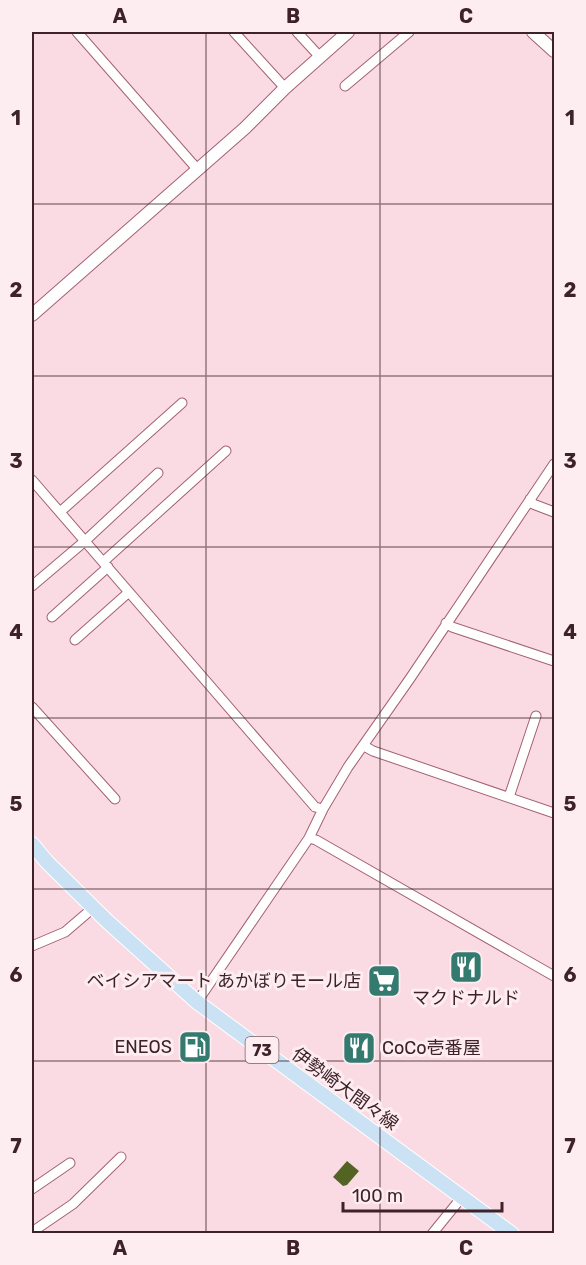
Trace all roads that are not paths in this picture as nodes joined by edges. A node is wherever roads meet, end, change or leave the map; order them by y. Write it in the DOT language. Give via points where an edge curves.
graph roads {
  1 [pos="77,32"];
  2 [pos="234,32"];
  3 [pos="297,32"];
  4 [pos="348,32"];
  5 [pos="410,32"];
  6 [pos="533,32"];
  7 [pos="555,51"];
  8 [pos="320,57"];
  9 [pos="345,86"];
  10 [pos="285,88"];
  11 [pos="198,170"];
  12 [pos="32,315"];
  13 [pos="183,403"];
  14 [pos="226,451"];
  15 [pos="555,464"];
  16 [pos="158,472"];
  17 [pos="32,480"];
  18 [pos="530,500"];
  19 [pos="60,512"];
  20 [pos="555,512"];
  21 [pos="85,541"];
  22 [pos="106,565"];
  23 [pos="32,586"];
  24 [pos="129,592"];
  25 [pos="52,617"];
  26 [pos="446,623"];
  27 [pos="75,640"];
  28 [pos="555,662"];
  29 [pos="32,707"];
  30 [pos="536,716"];
  31 [pos="364,746"];
  32 [pos="509,797"];
  33 [pos="115,799"];
  34 [pos="323,809"];
  35 [pos="555,813"];
  36 [pos="309,838"];
  37 [pos="32,844"];
  38 [pos="93,908"];
  39 [pos="32,946"];
  40 [pos="555,976"];
  41 [pos="197,1002"];
  42 [pos="121,1157"];
  43 [pos="70,1163"];
  44 [pos="32,1189"];
  45 [pos="462,1197"];
  46 [pos="32,1232"];
  47 [pos="432,1233"];
  48 [pos="512,1233"];
  1 -- 11 [label="street"];
  2 -- 10 [label="street"];
  3 -- 8 [label="street"];
  4 -- 8 [label="street"];
  5 -- 9 [label="street"];
  6 -- 7 [label="street"];
  8 -- 10 [label="street"];
  10 -- 11 [label="street"];
  11 -- 12 [label="street"];
  13 -- 19 [label="street"];
  14 -- 22 [label="street"];
  15 -- 18 [label="street"];
  16 -- 21 [label="street"];
  17 -- 19 [label="street"];
  18 -- 20 [label="street"];
  18 -- 26 [label="street"];
  19 -- 21 [label="street"];
  21 -- 22 [label="street"];
  21 -- 23 [label="street"];
  22 -- 24 [label="street"];
  22 -- 25 [label="street"];
  24 -- 27 [label="street"];
  24 -- 34 [label="street" via="315,807"];
  26 -- 28 [label="street"];
  26 -- 31 [label="street"];
  29 -- 33 [label="street"];
  30 -- 32 [label="street"];
  31 -- 32 [label="street"];
  31 -- 34 [label="street"];
  32 -- 35 [label="street"];
  34 -- 36 [label="street"];
  36 -- 40 [label="street"];
  36 -- 41 [label="street"];
  37 -- 38 [label="main road, 伊勢崎大間々線 / 73"];
  38 -- 39 [label="street" via="65,932"];
  38 -- 41 [label="main road, 伊勢崎大間々線 / 73"];
  41 -- 45 [label="main road, 伊勢崎大間々線 / 73"];
  42 -- 46 [label="street" via="73,1204"];
  43 -- 44 [label="street"];
  45 -- 47 [label="street"];
  45 -- 48 [label="main road, 伊勢崎大間々線 / 73"];
}
